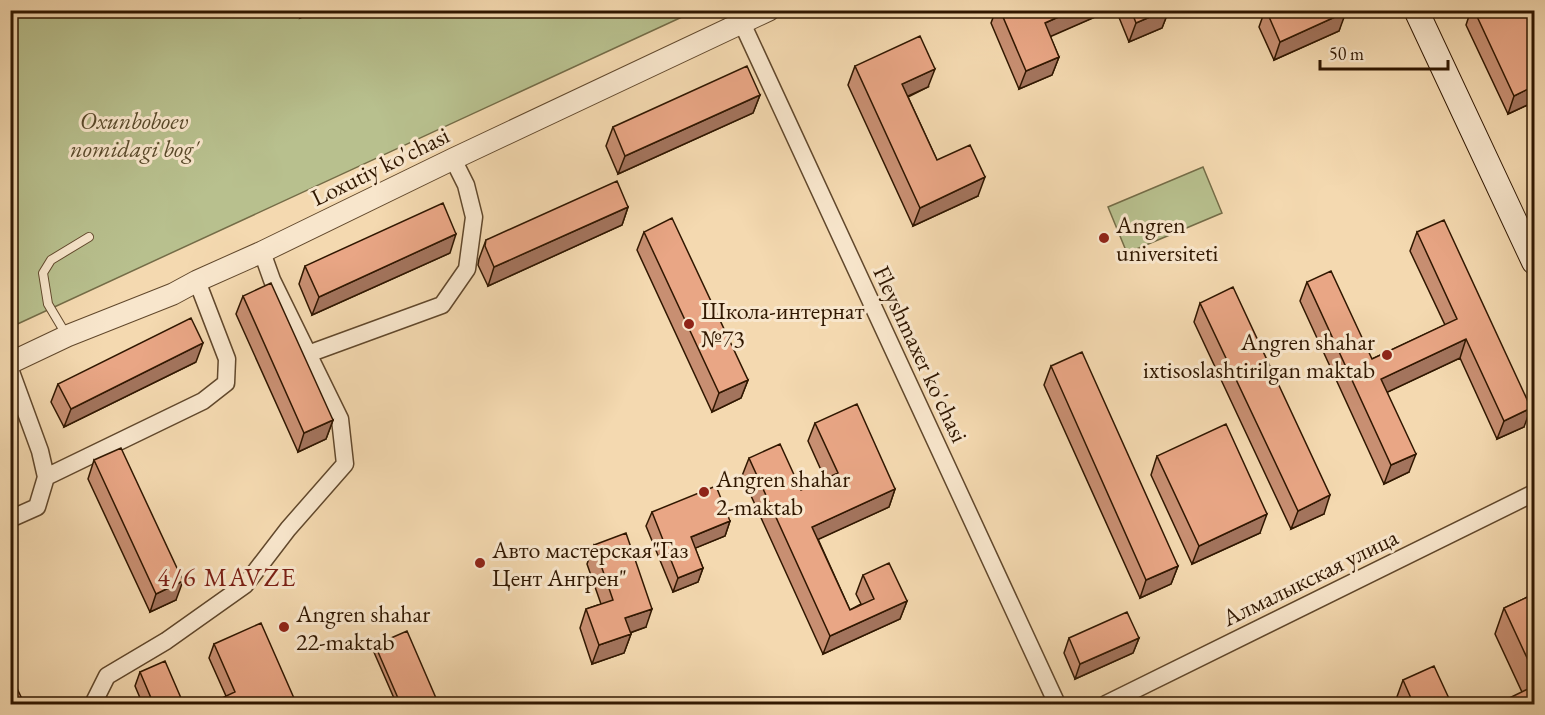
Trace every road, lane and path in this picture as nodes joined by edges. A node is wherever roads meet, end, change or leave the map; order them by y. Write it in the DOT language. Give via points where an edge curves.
graph roads {
  1 [pos="769,10"];
  2 [pos="1416,10"];
  3 [pos="742,23"];
  4 [pos="453,159"];
  5 [pos="89,237"];
  6 [pos="262,252"];
  7 [pos="1534,262"];
  8 [pos="197,281"];
  9 [pos="67,336"];
  10 [pos="308,354"];
  11 [pos="10,363"];
  12 [pos="10,369"];
  13 [pos="46,477"];
  14 [pos="1534,493"];
  15 [pos="10,519"];
  16 [pos="93,705"];
  17 [pos="1057,705"];
  18 [pos="1107,705"];
  1 -- 3 [label="street, Loxutiy ko'chasi"];
  2 -- 7 [label="main road"];
  3 -- 4 [label="street, Loxutiy ko'chasi"];
  3 -- 17 [label="street, Fleyshmaxer ko'chasi"];
  4 -- 6 [label="street, Loxutiy ko'chasi"];
  4 -- 10 [label="street" via="466,185 474,217 467,269 442,305"];
  5 -- 9 [label="lane" via="51,260 42,273 48,304"];
  6 -- 8 [label="street, Loxutiy ko'chasi"];
  6 -- 10 [label="street"];
  8 -- 9 [label="street, Loxutiy ko'chasi"];
  8 -- 13 [label="street" via="227,359 226,382 203,401"];
  9 -- 11 [label="street, Loxutiy ko'chasi"];
  10 -- 16 [label="street" via="340,419 345,464 245,585 166,641 107,676"];
  12 -- 13 [label="street"];
  13 -- 15 [label="street" via="37,507"];
  14 -- 18 [label="street, Алмалыкская улица"];
}
